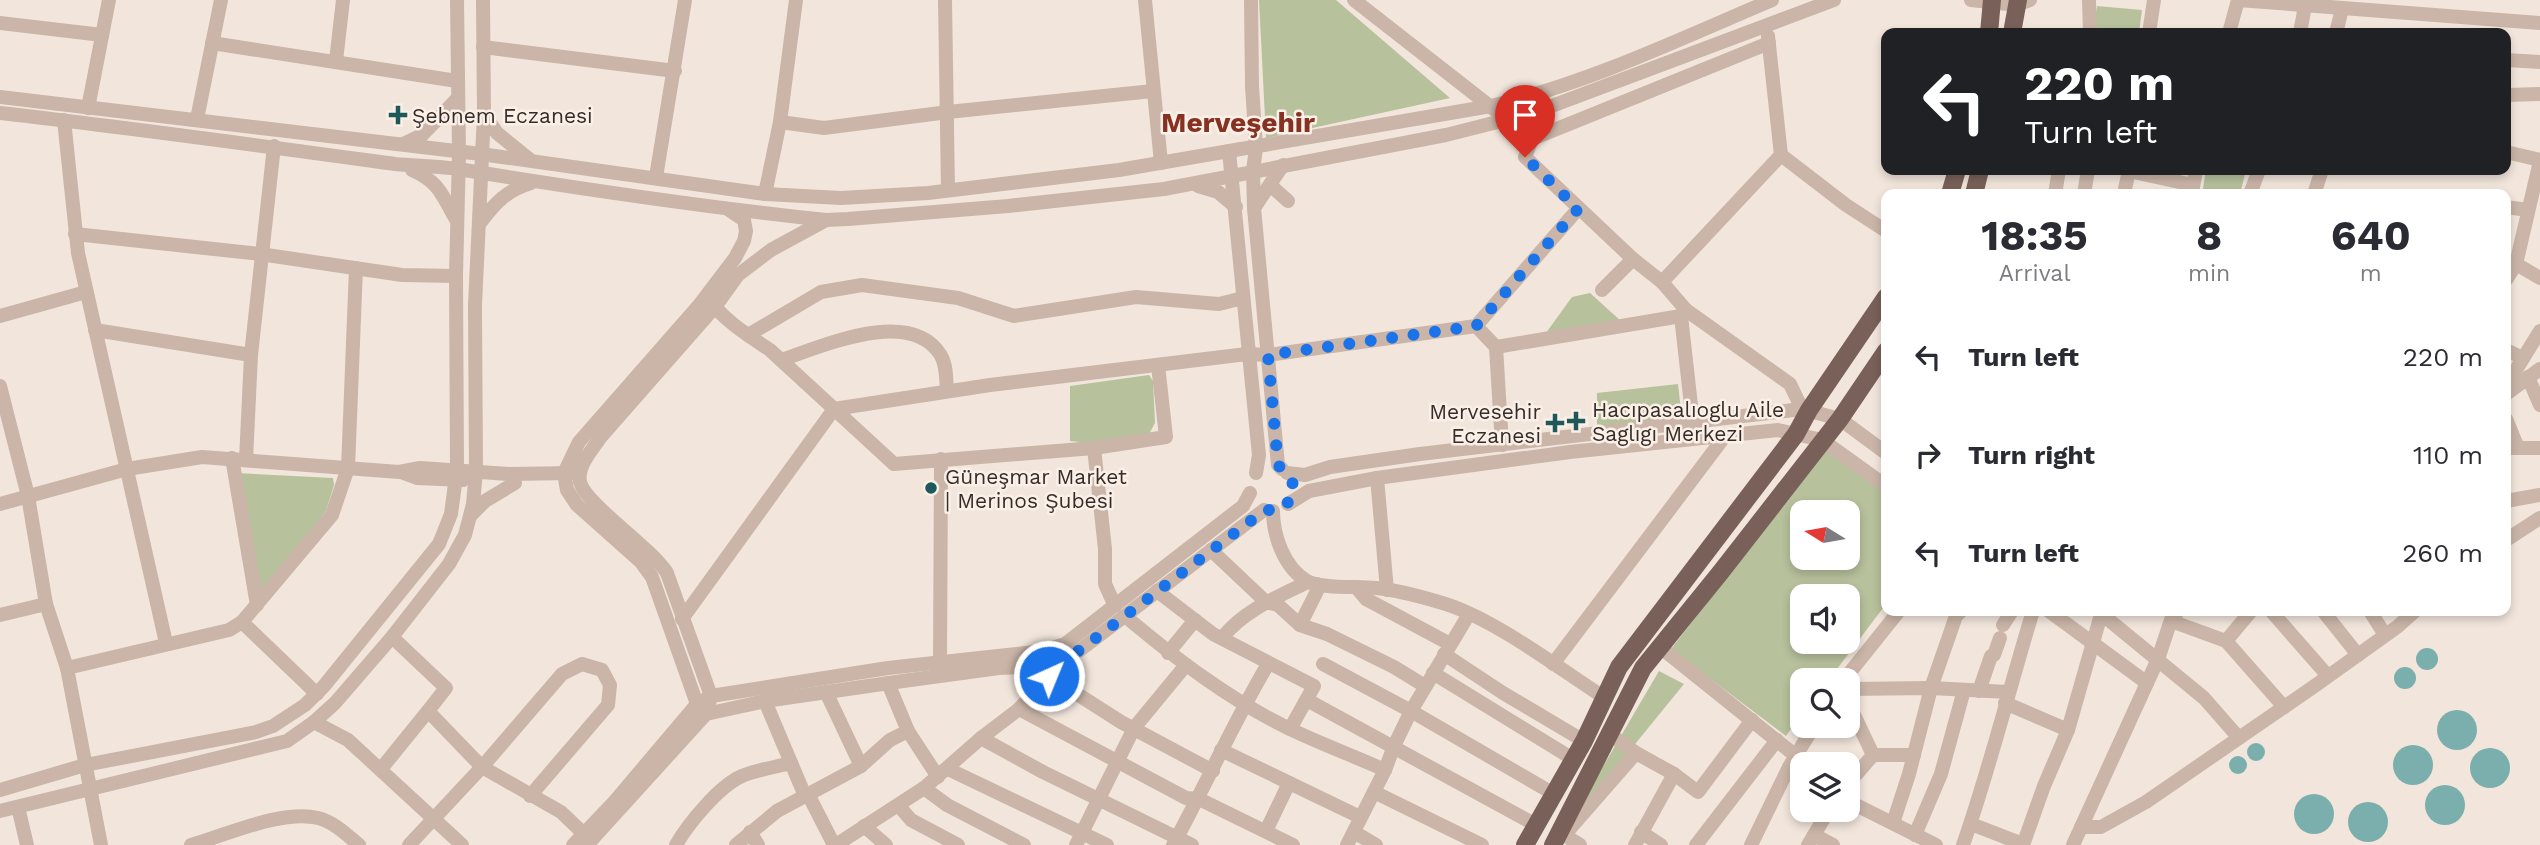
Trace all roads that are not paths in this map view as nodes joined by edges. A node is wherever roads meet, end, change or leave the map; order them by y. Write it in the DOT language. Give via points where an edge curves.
graph roads {
  1 [pos="108,0"];
  2 [pos="221,0"];
  3 [pos="343,0"];
  4 [pos="457,0"];
  5 [pos="483,0"];
  6 [pos="685,0"];
  7 [pos="796,0"];
  8 [pos="945,0"];
  9 [pos="1145,0"];
  10 [pos="1251,0"];
  11 [pos="1354,0"];
  12 [pos="1772,0"];
  13 [pos="1834,0"];
  14 [pos="1971,0"];
  15 [pos="2089,0"];
  16 [pos="2154,0"];
  17 [pos="2238,0"];
  18 [pos="1992,1"];
  19 [pos="2022,2"];
  20 [pos="2305,6"];
  21 [pos="2342,9"];
  22 [pos="0,23"];
  23 [pos="2540,23"];
  24 [pos="1766,24"];
  25 [pos="1989,28"];
  26 [pos="2014,28"];
  27 [pos="2090,28"];
  28 [pos="2150,28"];
  29 [pos="2230,28"];
  30 [pos="2301,28"];
  31 [pos="2337,28"];
  32 [pos="102,35"];
  33 [pos="212,43"];
  34 [pos="1769,43"];
  35 [pos="483,47"];
  36 [pos="2511,60"];
  37 [pos="336,61"];
  38 [pos="2540,62"];
  39 [pos="675,71"];
  40 [pos="457,81"];
  41 [pos="1153,91"];
  42 [pos="2540,94"];
  43 [pos="2511,95"];
  44 [pos="0,97"];
  45 [pos="458,98"];
  46 [pos="1491,106"];
  47 [pos="88,108"];
  48 [pos="948,112"];
  49 [pos="0,113"];
  50 [pos="484,114"];
  51 [pos="197,119"];
  52 [pos="64,120"];
  53 [pos="1507,121"];
  54 [pos="780,122"];
  55 [pos="1532,139"];
  56 [pos="403,144"];
  57 [pos="274,146"];
  58 [pos="1256,148"];
  59 [pos="1229,152"];
  60 [pos="459,153"];
  61 [pos="2511,153"];
  62 [pos="481,154"];
  63 [pos="1781,155"];
  64 [pos="531,160"];
  65 [pos="2540,160"];
  66 [pos="1161,163"];
  67 [pos="397,164"];
  68 [pos="1283,165"];
  69 [pos="458,169"];
  70 [pos="1253,172"];
  71 [pos="482,175"];
  72 [pos="2154,175"];
  73 [pos="1232,176"];
  74 [pos="656,177"];
  75 [pos="537,182"];
  76 [pos="2194,183"];
  77 [pos="1195,184"];
  78 [pos="1270,185"];
  79 [pos="948,190"];
  80 [pos="765,194"];
  81 [pos="1288,201"];
  82 [pos="1236,207"];
  83 [pos="1254,208"];
  84 [pos="2511,208"];
  85 [pos="729,209"];
  86 [pos="1578,209"];
  87 [pos="2528,210"];
  88 [pos="826,220"];
  89 [pos="457,222"];
  90 [pos="480,225"];
  91 [pos="1881,228"];
  92 [pos="75,234"];
  93 [pos="260,254"];
  94 [pos="1633,259"];
  95 [pos="2516,264"];
  96 [pos="356,268"];
  97 [pos="2511,272"];
  98 [pos="456,276"];
  99 [pos="2540,278"];
  100 [pos="1662,282"];
  101 [pos="1602,290"];
  102 [pos="86,292"];
  103 [pos="1243,298"];
  104 [pos="711,301"];
  105 [pos="1881,304"];
  106 [pos="1684,313"];
  107 [pos="0,316"];
  108 [pos="1476,326"];
  109 [pos="95,330"];
  110 [pos="2540,331"];
  111 [pos="748,335"];
  112 [pos="1496,347"];
  113 [pos="2511,352"];
  114 [pos="1247,354"];
  115 [pos="251,355"];
  116 [pos="1268,355"];
  117 [pos="1881,358"];
  118 [pos="2524,358"];
  119 [pos="782,360"];
  120 [pos="1158,365"];
  121 [pos="2534,373"];
  122 [pos="2511,378"];
  123 [pos="0,386"];
  124 [pos="2511,390"];
  125 [pos="947,391"];
  126 [pos="2540,405"];
  127 [pos="834,409"];
  128 [pos="1805,410"];
  129 [pos="1840,419"];
  130 [pos="1693,423"];
  131 [pos="1796,434"];
  132 [pos="1725,436"];
  133 [pos="1822,440"];
  134 [pos="1502,445"];
  135 [pos="1094,448"];
  136 [pos="2512,448"];
  137 [pos="2540,448"];
  138 [pos="475,449"];
  139 [pos="1881,449"];
  140 [pos="239,459"];
  141 [pos="941,459"];
  142 [pos="348,468"];
  143 [pos="127,469"];
  144 [pos="1284,471"];
  145 [pos="1256,473"];
  146 [pos="456,475"];
  147 [pos="475,476"];
  148 [pos="573,477"];
  149 [pos="1377,478"];
  150 [pos="512,479"];
  151 [pos="1881,482"];
  152 [pos="1250,492"];
  153 [pos="2540,495"];
  154 [pos="28,496"];
  155 [pos="2511,500"];
  156 [pos="0,503"];
  157 [pos="1288,504"];
  158 [pos="1269,511"];
  159 [pos="470,516"];
  160 [pos="2540,518"];
  161 [pos="2511,537"];
  162 [pos="1211,550"];
  163 [pos="1312,583"];
  164 [pos="1356,587"];
  165 [pos="1387,590"];
  166 [pos="1157,591"];
  167 [pos="1266,602"];
  168 [pos="46,604"];
  169 [pos="257,605"];
  170 [pos="1120,611"];
  171 [pos="1469,614"];
  172 [pos="0,615"];
  173 [pos="1895,616"];
  174 [pos="1956,616"];
  175 [pos="2010,616"];
  176 [pos="2031,616"];
  177 [pos="2056,616"];
  178 [pos="2099,616"];
  179 [pos="2105,616"];
  180 [pos="2173,616"];
  181 [pos="2178,616"];
  182 [pos="2247,616"];
  183 [pos="2276,616"];
  184 [pos="2327,616"];
  185 [pos="2373,616"];
  186 [pos="2409,616"];
  187 [pos="682,620"];
  188 [pos="1195,620"];
  189 [pos="243,622"];
  190 [pos="1300,625"];
  191 [pos="2385,635"];
  192 [pos="393,637"];
  193 [pos="1222,638"];
  194 [pos="2226,640"];
  195 [pos="2092,642"];
  196 [pos="166,643"];
  197 [pos="1660,646"];
  198 [pos="1447,649"];
  199 [pos="1168,653"];
  200 [pos="2358,655"];
  201 [pos="2158,659"];
  202 [pos="940,662"];
  203 [pos="1268,664"];
  204 [pos="1323,664"];
  205 [pos="1553,664"];
  206 [pos="1186,665"];
  207 [pos="66,668"];
  208 [pos="1853,668"];
  209 [pos="1049,671"];
  210 [pos="1433,673"];
  211 [pos="2328,676"];
  212 [pos="888,683"];
  213 [pos="2147,683"];
  214 [pos="1425,686"];
  215 [pos="1931,688"];
  216 [pos="1860,689"];
  217 [pos="1964,690"];
  218 [pos="1979,691"];
  219 [pos="826,692"];
  220 [pos="317,694"];
  221 [pos="710,696"];
  222 [pos="2007,697"];
  223 [pos="1605,698"];
  224 [pos="1307,700"];
  225 [pos="765,701"];
  226 [pos="1244,704"];
  227 [pos="2284,707"];
  228 [pos="701,709"];
  229 [pos="1019,709"];
  230 [pos="428,711"];
  231 [pos="1411,711"];
  232 [pos="1752,720"];
  233 [pos="314,722"];
  234 [pos="1860,727"];
  235 [pos="1134,728"];
  236 [pos="1290,729"];
  237 [pos="2068,730"];
  238 [pos="908,731"];
  239 [pos="1608,733"];
  240 [pos="981,737"];
  241 [pos="2239,738"];
  242 [pos="1777,740"];
  243 [pos="1584,741"];
  244 [pos="1394,746"];
  245 [pos="1221,750"];
  246 [pos="1790,752"];
  247 [pos="1636,753"];
  248 [pos="1873,755"];
  249 [pos="1914,755"];
  250 [pos="1573,759"];
  251 [pos="1118,761"];
  252 [pos="791,763"];
  253 [pos="85,765"];
  254 [pos="861,766"];
  255 [pos="482,767"];
  256 [pos="381,769"];
  257 [pos="1790,769"];
  258 [pos="1385,770"];
  259 [pos="1860,770"];
  260 [pos="1213,771"];
  261 [pos="943,773"];
  262 [pos="1674,774"];
  263 [pos="1289,783"];
  264 [pos="925,788"];
  265 [pos="90,789"];
  266 [pos="0,790"];
  267 [pos="1374,792"];
  268 [pos="1554,794"];
  269 [pos="530,796"];
  270 [pos="805,796"];
  271 [pos="1199,799"];
  272 [pos="1098,800"];
  273 [pos="899,806"];
  274 [pos="18,807"];
  275 [pos="1860,807"];
  276 [pos="0,811"];
  277 [pos="434,817"];
  278 [pos="1360,817"];
  279 [pos="1822,822"];
  280 [pos="1893,823"];
  281 [pos="1971,824"];
  282 [pos="1536,825"];
  283 [pos="864,826"];
  284 [pos="2081,827"];
  285 [pos="1266,831"];
  286 [pos="750,832"];
  287 [pos="1915,835"];
  288 [pos="1558,836"];
  289 [pos="233,839"];
  290 [pos="1079,839"];
  291 [pos="1350,839"];
  292 [pos="1638,839"];
  293 [pos="593,840"];
  294 [pos="1811,840"];
  295 [pos="1175,841"];
  296 [pos="2023,844"];
  297 [pos="27,845"];
  298 [pos="101,845"];
  299 [pos="191,845"];
  300 [pos="359,845"];
  301 [pos="409,845"];
  302 [pos="463,845"];
  303 [pos="573,845"];
  304 [pos="676,845"];
  305 [pos="736,845"];
  306 [pos="758,845"];
  307 [pos="835,845"];
  308 [pos="886,845"];
  309 [pos="958,845"];
  310 [pos="1024,845"];
  311 [pos="1107,845"];
  312 [pos="1192,845"];
  313 [pos="1293,845"];
  314 [pos="1376,845"];
  315 [pos="1482,845"];
  316 [pos="1525,845"];
  317 [pos="1580,845"];
  318 [pos="1661,845"];
  319 [pos="1696,845"];
  320 [pos="1751,845"];
  321 [pos="1833,845"];
  322 [pos="1936,845"];
  323 [pos="1963,845"];
  324 [pos="2073,845"];
  1 -- 32 [label="street"];
  2 -- 33 [label="street"];
  3 -- 37 [label="street"];
  4 -- 40 [label="street"];
  5 -- 35 [label="street"];
  6 -- 39 [label="street"];
  7 -- 54 [label="street"];
  8 -- 48 [label="street"];
  9 -- 41 [label="street"];
  10 -- 58 [label="street"];
  11 -- 46 [label="street"];
  12 -- 46 [label="street" via="1561,88"];
  13 -- 24 [label="street"];
  14 -- 18 [label="street"];
  15 -- 27 [label="street"];
  16 -- 28 [label="street"];
  17 -- 20 [label="street"];
  17 -- 29 [label="street"];
  18 -- 19 [label="street"];
  18 -- 25 [label="main road"];
  19 -- 26 [label="main road"];
  20 -- 21 [label="street"];
  20 -- 30 [label="street"];
  21 -- 23 [label="street"];
  21 -- 31 [label="street"];
  22 -- 32 [label="street"];
  24 -- 34 [label="street"];
  24 -- 53 [label="street"];
  32 -- 47 [label="street"];
  33 -- 37 [label="street"];
  33 -- 51 [label="street"];
  34 -- 55 [label="street"];
  34 -- 63 [label="street"];
  35 -- 39 [label="street"];
  35 -- 50 [label="street"];
  36 -- 38 [label="street"];
  37 -- 40 [label="street"];
  39 -- 74 [label="street"];
  40 -- 45 [label="street"];
  41 -- 48 [label="street"];
  41 -- 66 [label="street"];
  42 -- 43 [label="street"];
  44 -- 47 [label="street"];
  45 -- 56 [label="street" via="422,135"];
  45 -- 60 [label="street"];
  46 -- 53 [label="street"];
  46 -- 58 [label="street"];
  47 -- 51 [label="street"];
  48 -- 54 [label="street" via="824,128"];
  48 -- 79 [label="street"];
  49 -- 52 [label="street"];
  50 -- 62 [label="street"];
  50 -- 64 [label="street" via="497,133"];
  51 -- 56 [label="street"];
  52 -- 57 [label="street"];
  52 -- 92 [label="street"];
  53 -- 55 [label="street"];
  53 -- 68 [label="street"];
  54 -- 80 [label="street"];
  55 -- 86 [label="street" via="1525,157"];
  56 -- 60 [label="street"];
  57 -- 67 [label="street"];
  57 -- 93 [label="street"];
  58 -- 59 [label="street"];
  58 -- 70 [label="street"];
  59 -- 66 [label="street"];
  59 -- 73 [label="street"];
  60 -- 62 [label="street"];
  60 -- 69 [label="street"];
  61 -- 65 [label="street"];
  62 -- 64 [label="street"];
  62 -- 71 [label="street"];
  63 -- 91 [label="street"];
  63 -- 100 [label="street"];
  64 -- 74 [label="street"];
  65 -- 87 [label="street"];
  66 -- 79 [label="street"];
  67 -- 69 [label="street"];
  67 -- 89 [label="street" via="428,177"];
  68 -- 70 [label="street"];
  68 -- 78 [label="street"];
  69 -- 71 [label="street"];
  69 -- 89 [label="street"];
  70 -- 73 [label="street"];
  70 -- 83 [label="street"];
  71 -- 75 [label="street"];
  71 -- 90 [label="street"];
  72 -- 76 [label="street"];
  73 -- 77 [label="street"];
  73 -- 82 [label="street"];
  74 -- 80 [label="street"];
  75 -- 85 [label="street"];
  75 -- 90 [label="street" via="507,192"];
  77 -- 82 [label="street" via="1217,192"];
  77 -- 88 [label="street" via="1009,206"];
  78 -- 81 [label="street"];
  78 -- 83 [label="street"];
  79 -- 80 [label="street" via="841,198"];
  82 -- 103 [label="street"];
  83 -- 116 [label="street"];
  84 -- 87 [label="street"];
  85 -- 88 [label="street"];
  85 -- 104 [label="street" via="744,220 746,231"];
  86 -- 94 [label="street"];
  86 -- 108 [label="street"];
  87 -- 95 [label="street"];
  88 -- 104 [label="street" via="771,250"];
  89 -- 98 [label="street"];
  90 -- 138 [label="street"];
  92 -- 93 [label="street"];
  92 -- 102 [label="street"];
  93 -- 96 [label="street"];
  93 -- 115 [label="street"];
  94 -- 100 [label="street"];
  94 -- 101 [label="street"];
  95 -- 97 [label="street"];
  95 -- 99 [label="street"];
  96 -- 98 [label="street"];
  96 -- 142 [label="street"];
  98 -- 146 [label="street"];
  100 -- 106 [label="street"];
  102 -- 107 [label="street"];
  102 -- 109 [label="street"];
  103 -- 111 [label="street" via="1219,304 1136,297 1014,316 958,298 862,285 821,292"];
  103 -- 114 [label="street"];
  104 -- 111 [label="street"];
  104 -- 148 [label="street" via="579,442"];
  105 -- 128 [label="main road"];
  106 -- 112 [label="street"];
  106 -- 128 [label="street" via="1790,384"];
  106 -- 130 [label="street"];
  108 -- 112 [label="street"];
  108 -- 116 [label="street"];
  109 -- 115 [label="street"];
  109 -- 143 [label="street"];
  110 -- 118 [label="street"];
  111 -- 119 [label="street"];
  112 -- 134 [label="street"];
  113 -- 118 [label="street"];
  114 -- 116 [label="street"];
  114 -- 120 [label="street"];
  114 -- 145 [label="street" via="1259,455"];
  115 -- 140 [label="street"];
  116 -- 144 [label="street" via="1278,465"];
  117 -- 129 [label="main road"];
  118 -- 122 [label="street"];
  119 -- 125 [label="street" via="875,331 917,334 940,354"];
  119 -- 127 [label="street"];
  120 -- 125 [label="street"];
  120 -- 135 [label="street" via="1166,437"];
  121 -- 124 [label="street"];
  121 -- 126 [label="street"];
  123 -- 154 [label="street"];
  125 -- 127 [label="street"];
  127 -- 141 [label="street" via="894,464"];
  127 -- 187 [label="street"];
  128 -- 129 [label="street"];
  128 -- 130 [label="street"];
  128 -- 131 [label="main road"];
  129 -- 133 [label="main road"];
  129 -- 139 [label="street"];
  130 -- 134 [label="street"];
  131 -- 132 [label="street" via="1778,430"];
  131 -- 133 [label="street"];
  131 -- 223 [label="main road" via="1619,667"];
  132 -- 149 [label="street"];
  132 -- 205 [label="street"];
  133 -- 151 [label="street"];
  133 -- 197 [label="main road"];
  134 -- 144 [label="street" via="1330,467 1305,475"];
  135 -- 141 [label="street"];
  135 -- 170 [label="street" via="1105,584"];
  136 -- 137 [label="street"];
  138 -- 147 [label="street"];
  138 -- 150 [label="street"];
  140 -- 142 [label="street"];
  140 -- 143 [label="street" via="202,457"];
  140 -- 169 [label="street"];
  141 -- 202 [label="street"];
  142 -- 146 [label="street" via="417,478"];
  142 -- 169 [label="street" via="332,515"];
  143 -- 154 [label="street"];
  143 -- 196 [label="street"];
  144 -- 145 [label="street" via="1268,467"];
  144 -- 157 [label="street" via="1294,485"];
  145 -- 152 [label="street"];
  146 -- 147 [label="street"];
  146 -- 220 [label="street" via="452,514 439,544"];
  147 -- 150 [label="street"];
  147 -- 159 [label="street"];
  148 -- 150 [label="street"];
  148 -- 187 [label="street" via="658,560 667,573"];
  148 -- 228 [label="street" via="567,490 577,505 652,577"];
  149 -- 157 [label="street" via="1309,491"];
  149 -- 165 [label="street"];
  150 -- 159 [label="street"];
  152 -- 158 [label="street" via="1255,503"];
  152 -- 170 [label="street" via="1243,506"];
  153 -- 155 [label="street"];
  154 -- 156 [label="street"];
  154 -- 168 [label="street"];
  157 -- 158 [label="street"];
  158 -- 162 [label="street"];
  158 -- 163 [label="street" via="1285,559"];
  159 -- 192 [label="street" via="466,535 449,564"];
  160 -- 161 [label="street"];
  162 -- 166 [label="street"];
  162 -- 167 [label="street"];
  163 -- 164 [label="street"];
  163 -- 167 [label="street"];
  163 -- 190 [label="street" via="1317,591"];
  164 -- 165 [label="street"];
  164 -- 198 [label="street" via="1366,599"];
  165 -- 171 [label="street"];
  166 -- 170 [label="street"];
  166 -- 188 [label="street"];
  167 -- 190 [label="street" via="1278,605"];
  167 -- 193 [label="street"];
  168 -- 172 [label="street"];
  168 -- 207 [label="street"];
  169 -- 189 [label="street"];
  170 -- 199 [label="street"];
  170 -- 202 [label="street" via="1065,644 1044,651"];
  170 -- 209 [label="street" via="1080,650"];
  171 -- 198 [label="street"];
  171 -- 205 [label="street"];
  173 -- 208 [label="street"];
  174 -- 215 [label="street"];
  175 -- 218 [label="street"];
  176 -- 222 [label="street"];
  177 -- 195 [label="street"];
  178 -- 195 [label="street"];
  179 -- 201 [label="street"];
  180 -- 201 [label="street"];
  181 -- 194 [label="street"];
  182 -- 194 [label="street"];
  183 -- 211 [label="street"];
  184 -- 200 [label="street"];
  185 -- 191 [label="street"];
  186 -- 191 [label="street"];
  187 -- 221 [label="street"];
  188 -- 193 [label="street"];
  188 -- 199 [label="street"];
  189 -- 196 [label="street" via="229,630"];
  189 -- 220 [label="street"];
  190 -- 214 [label="street" via="1338,639"];
  191 -- 200 [label="street"];
  192 -- 230 [label="street" via="446,688"];
  192 -- 233 [label="street"];
  193 -- 203 [label="street"];
  194 -- 227 [label="street"];
  195 -- 213 [label="street"];
  195 -- 237 [label="street"];
  196 -- 207 [label="street"];
  197 -- 232 [label="street"];
  197 -- 239 [label="main road"];
  198 -- 210 [label="street"];
  198 -- 243 [label="street" via="1503,693"];
  199 -- 206 [label="street"];
  200 -- 211 [label="street"];
  201 -- 213 [label="street"];
  201 -- 241 [label="street" via="2204,698"];
  202 -- 221 [label="street"];
  203 -- 224 [label="street" via="1314,686"];
  203 -- 226 [label="street"];
  204 -- 231 [label="street"];
  205 -- 223 [label="street"];
  206 -- 226 [label="street"];
  206 -- 235 [label="street"];
  207 -- 253 [label="street"];
  209 -- 212 [label="street" via="999,668"];
  209 -- 229 [label="street"];
  209 -- 235 [label="street"];
  210 -- 214 [label="street"];
  210 -- 250 [label="street"];
  211 -- 227 [label="street"];
  212 -- 219 [label="street"];
  212 -- 238 [label="street"];
  213 -- 284 [label="street"];
  214 -- 231 [label="street"];
  215 -- 216 [label="street"];
  215 -- 217 [label="street"];
  215 -- 249 [label="street"];
  217 -- 218 [label="street"];
  217 -- 287 [label="street" via="1941,774"];
  218 -- 222 [label="street"];
  219 -- 225 [label="street"];
  219 -- 254 [label="street"];
  220 -- 253 [label="street" via="273,726 256,732"];
  221 -- 228 [label="street"];
  222 -- 237 [label="street"];
  222 -- 281 [label="street"];
  223 -- 243 [label="main road"];
  224 -- 236 [label="street"];
  224 -- 244 [label="street"];
  225 -- 228 [label="street"];
  225 -- 252 [label="street"];
  226 -- 236 [label="street"];
  226 -- 245 [label="street"];
  227 -- 241 [label="street"];
  228 -- 293 [label="street"];
  229 -- 240 [label="street"];
  229 -- 251 [label="street"];
  230 -- 255 [label="street"];
  230 -- 256 [label="street"];
  231 -- 244 [label="street"];
  231 -- 268 [label="street"];
  232 -- 242 [label="street"];
  232 -- 262 [label="street" via="1698,792"];
  233 -- 256 [label="street" via="348,740"];
  233 -- 265 [label="street" via="272,746"];
  234 -- 248 [label="street"];
  235 -- 251 [label="street"];
  235 -- 260 [label="street"];
  236 -- 258 [label="street"];
  237 -- 296 [label="street"];
  238 -- 254 [label="street" via="890,740"];
  238 -- 261 [label="street"];
  239 -- 247 [label="street"];
  239 -- 288 [label="main road"];
  240 -- 261 [label="street"];
  240 -- 272 [label="street"];
  241 -- 284 [label="street" via="2135,808 2101,827"];
  242 -- 246 [label="street"];
  242 -- 319 [label="street"];
  243 -- 250 [label="main road"];
  244 -- 258 [label="street"];
  244 -- 282 [label="street"];
  245 -- 260 [label="street"];
  245 -- 263 [label="street"];
  247 -- 262 [label="street"];
  247 -- 288 [label="street" via="1567,832"];
  248 -- 249 [label="street"];
  248 -- 259 [label="street"];
  249 -- 280 [label="street"];
  250 -- 268 [label="main road"];
  251 -- 271 [label="street" via="1186,798"];
  251 -- 272 [label="street"];
  252 -- 270 [label="street"];
  252 -- 304 [label="street" via="741,776"];
  253 -- 265 [label="street"];
  253 -- 266 [label="street"];
  254 -- 270 [label="street"];
  255 -- 269 [label="street"];
  255 -- 269 [label="street" via="562,674 582,664 602,670 610,685 608,705"];
  255 -- 277 [label="street"];
  256 -- 277 [label="street"];
  257 -- 320 [label="street"];
  258 -- 267 [label="street"];
  260 -- 271 [label="street"];
  261 -- 264 [label="street"];
  261 -- 290 [label="street"];
  262 -- 292 [label="street"];
  263 -- 278 [label="street"];
  263 -- 285 [label="street"];
  264 -- 273 [label="street"];
  264 -- 310 [label="street" via="947,805"];
  265 -- 274 [label="street"];
  265 -- 298 [label="street"];
  267 -- 278 [label="street"];
  267 -- 315 [label="street"];
  268 -- 282 [label="main road"];
  269 -- 293 [label="street" via="561,812"];
  270 -- 286 [label="street"];
  270 -- 307 [label="street"];
  271 -- 285 [label="street"];
  271 -- 295 [label="street"];
  272 -- 290 [label="street"];
  272 -- 295 [label="street"];
  273 -- 283 [label="street"];
  273 -- 309 [label="street" via="911,820"];
  274 -- 276 [label="street"];
  274 -- 297 [label="street"];
  275 -- 280 [label="street"];
  277 -- 301 [label="street"];
  277 -- 302 [label="street"];
  278 -- 291 [label="street"];
  279 -- 294 [label="street"];
  280 -- 287 [label="street"];
  281 -- 296 [label="street"];
  281 -- 323 [label="street"];
  282 -- 316 [label="main road"];
  283 -- 307 [label="street"];
  283 -- 308 [label="street"];
  284 -- 324 [label="street"];
  285 -- 313 [label="street"];
  286 -- 305 [label="street"];
  286 -- 306 [label="street"];
  287 -- 322 [label="street"];
  288 -- 317 [label="street"];
  289 -- 299 [label="street"];
  289 -- 300 [label="street" via="276,819 300,815 320,818"];
  290 -- 311 [label="street"];
  291 -- 314 [label="street"];
  292 -- 318 [label="street"];
  293 -- 303 [label="street"];
  294 -- 321 [label="street"];
  295 -- 312 [label="street"];
}
